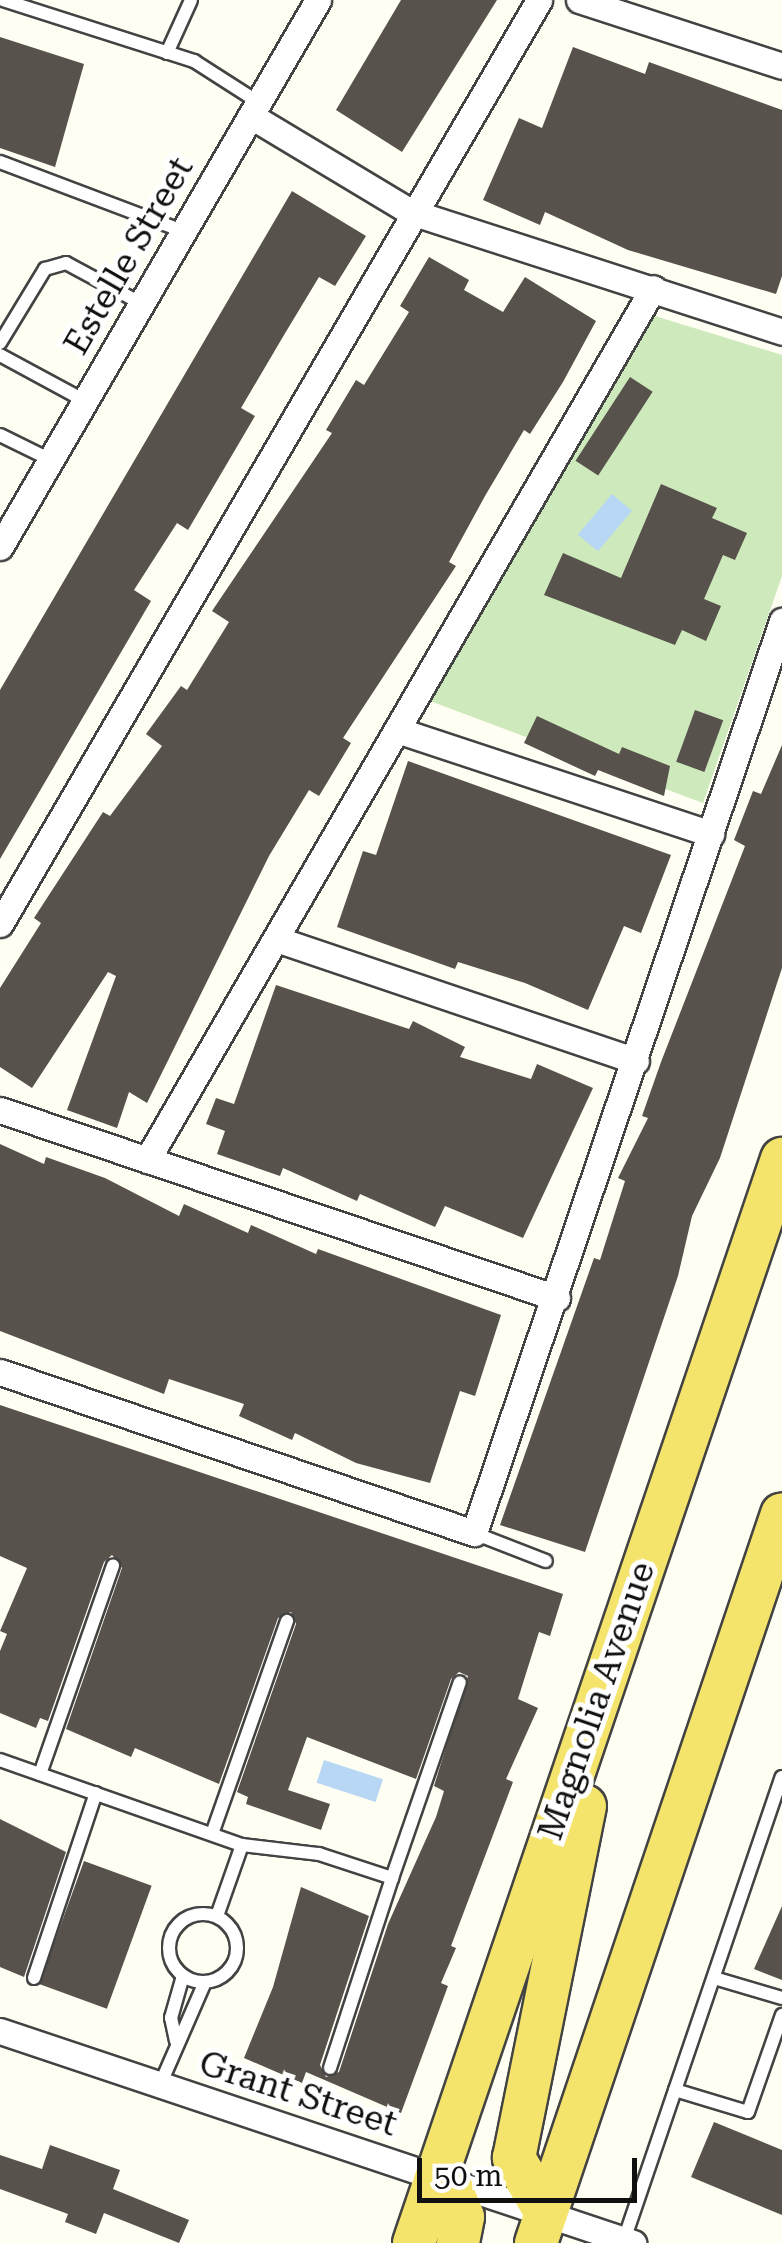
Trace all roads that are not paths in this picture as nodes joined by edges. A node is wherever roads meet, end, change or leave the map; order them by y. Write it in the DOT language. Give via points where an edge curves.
graph roads {
  1 [pos="3,0"];
  2 [pos="191,0"];
  3 [pos="318,0"];
  4 [pos="539,0"];
  5 [pos="579,0"];
  6 [pos="167,53"];
  7 [pos="782,66"];
  8 [pos="255,109"];
  9 [pos="0,162"];
  10 [pos="411,212"];
  11 [pos="184,232"];
  12 [pos="653,288"];
  13 [pos="142,304"];
  14 [pos="782,332"];
  15 [pos="0,343"];
  16 [pos="0,356"];
  17 [pos="86,400"];
  18 [pos="0,436"];
  19 [pos="51,460"];
  20 [pos="0,547"];
  21 [pos="781,625"];
  22 [pos="397,730"];
  23 [pos="711,834"];
  24 [pos="0,924"];
  25 [pos="276,940"];
  26 [pos="636,1062"];
  27 [pos="0,1110"];
  28 [pos="782,1159"];
  29 [pos="147,1160"];
  30 [pos="557,1298"];
  31 [pos="0,1372"];
  32 [pos="782,1514"];
  33 [pos="474,1532"];
  34 [pos="546,1561"];
  35 [pos="112,1565"];
  36 [pos="287,1621"];
  37 [pos="620,1634"];
  38 [pos="460,1682"];
  39 [pos="0,1760"];
  40 [pos="40,1774"];
  41 [pos="782,1778"];
  42 [pos="96,1793"];
  43 [pos="212,1834"];
  44 [pos="242,1845"];
  45 [pos="392,1878"];
  46 [pos="217,1916"];
  47 [pos="183,1976"];
  48 [pos="34,1978"];
  49 [pos="714,1978"];
  50 [pos="205,1982"];
  51 [pos="782,1998"];
  52 [pos="782,2015"];
  53 [pos="0,2031"];
  54 [pos="176,2042"];
  55 [pos="330,2068"];
  56 [pos="160,2087"];
  57 [pos="676,2090"];
  58 [pos="437,2176"];
  59 [pos="541,2228"];
  60 [pos="596,2237"];
  61 [pos="628,2242"];
  62 [pos="414,2243"];
  63 [pos="458,2243"];
  1 -- 6 [label="lane"];
  2 -- 6 [label="lane"];
  3 -- 8 [label="street, Estelle Street"];
  4 -- 10 [label="street"];
  5 -- 7 [label="street"];
  6 -- 8 [label="lane" via="194,61"];
  8 -- 10 [label="street"];
  8 -- 11 [label="street, Estelle Street"];
  9 -- 11 [label="lane"];
  10 -- 12 [label="street"];
  10 -- 24 [label="street"];
  11 -- 13 [label="street, Estelle Street"];
  12 -- 14 [label="street"];
  12 -- 22 [label="street"];
  13 -- 15 [label="lane" via="66,263 45,268"];
  13 -- 17 [label="street, Estelle Street"];
  16 -- 17 [label="lane"];
  17 -- 19 [label="street, Estelle Street"];
  18 -- 19 [label="lane"];
  19 -- 20 [label="street, Estelle Street"];
  21 -- 23 [label="street"];
  22 -- 23 [label="street"];
  22 -- 25 [label="street"];
  23 -- 26 [label="street"];
  25 -- 26 [label="street"];
  25 -- 29 [label="street"];
  26 -- 30 [label="street"];
  27 -- 29 [label="street"];
  28 -- 37 [label="main road, Magnolia Avenue"];
  29 -- 30 [label="street"];
  30 -- 33 [label="street"];
  31 -- 33 [label="street"];
  32 -- 59 [label="main road"];
  33 -- 34 [label="lane"];
  35 -- 40 [label="lane"];
  36 -- 43 [label="lane"];
  37 -- 58 [label="main road, Magnolia Avenue"];
  37 -- 59 [label="main road" via="514,2158"];
  38 -- 45 [label="lane"];
  39 -- 40 [label="lane"];
  40 -- 42 [label="lane"];
  41 -- 49 [label="lane"];
  42 -- 43 [label="lane"];
  42 -- 48 [label="lane"];
  43 -- 44 [label="lane"];
  44 -- 45 [label="lane" via="319,1854"];
  44 -- 46 [label="lane"];
  45 -- 55 [label="lane"];
  46 -- 47 [label="lane" via="195,1914 171,1936 170,1958"];
  46 -- 50 [label="lane" via="234,1931 238,1954 226,1974"];
  47 -- 50 [label="lane"];
  47 -- 54 [label="lane" via="171,2018"];
  49 -- 51 [label="lane"];
  49 -- 57 [label="lane"];
  50 -- 54 [label="lane" via="193,2020"];
  52 -- 57 [label="lane" via="748,2112"];
  53 -- 56 [label="street, Grant Street"];
  54 -- 56 [label="lane"];
  56 -- 58 [label="street, Grant Street"];
  57 -- 61 [label="lane"];
  58 -- 59 [label="street, Grant Street"];
  58 -- 62 [label="main road, Magnolia Avenue"];
  58 -- 63 [label="main road" via="452,2190 463,2218"];
  59 -- 60 [label="street, Grant Street"];
  60 -- 61 [label="street, Grant Street"];
}
